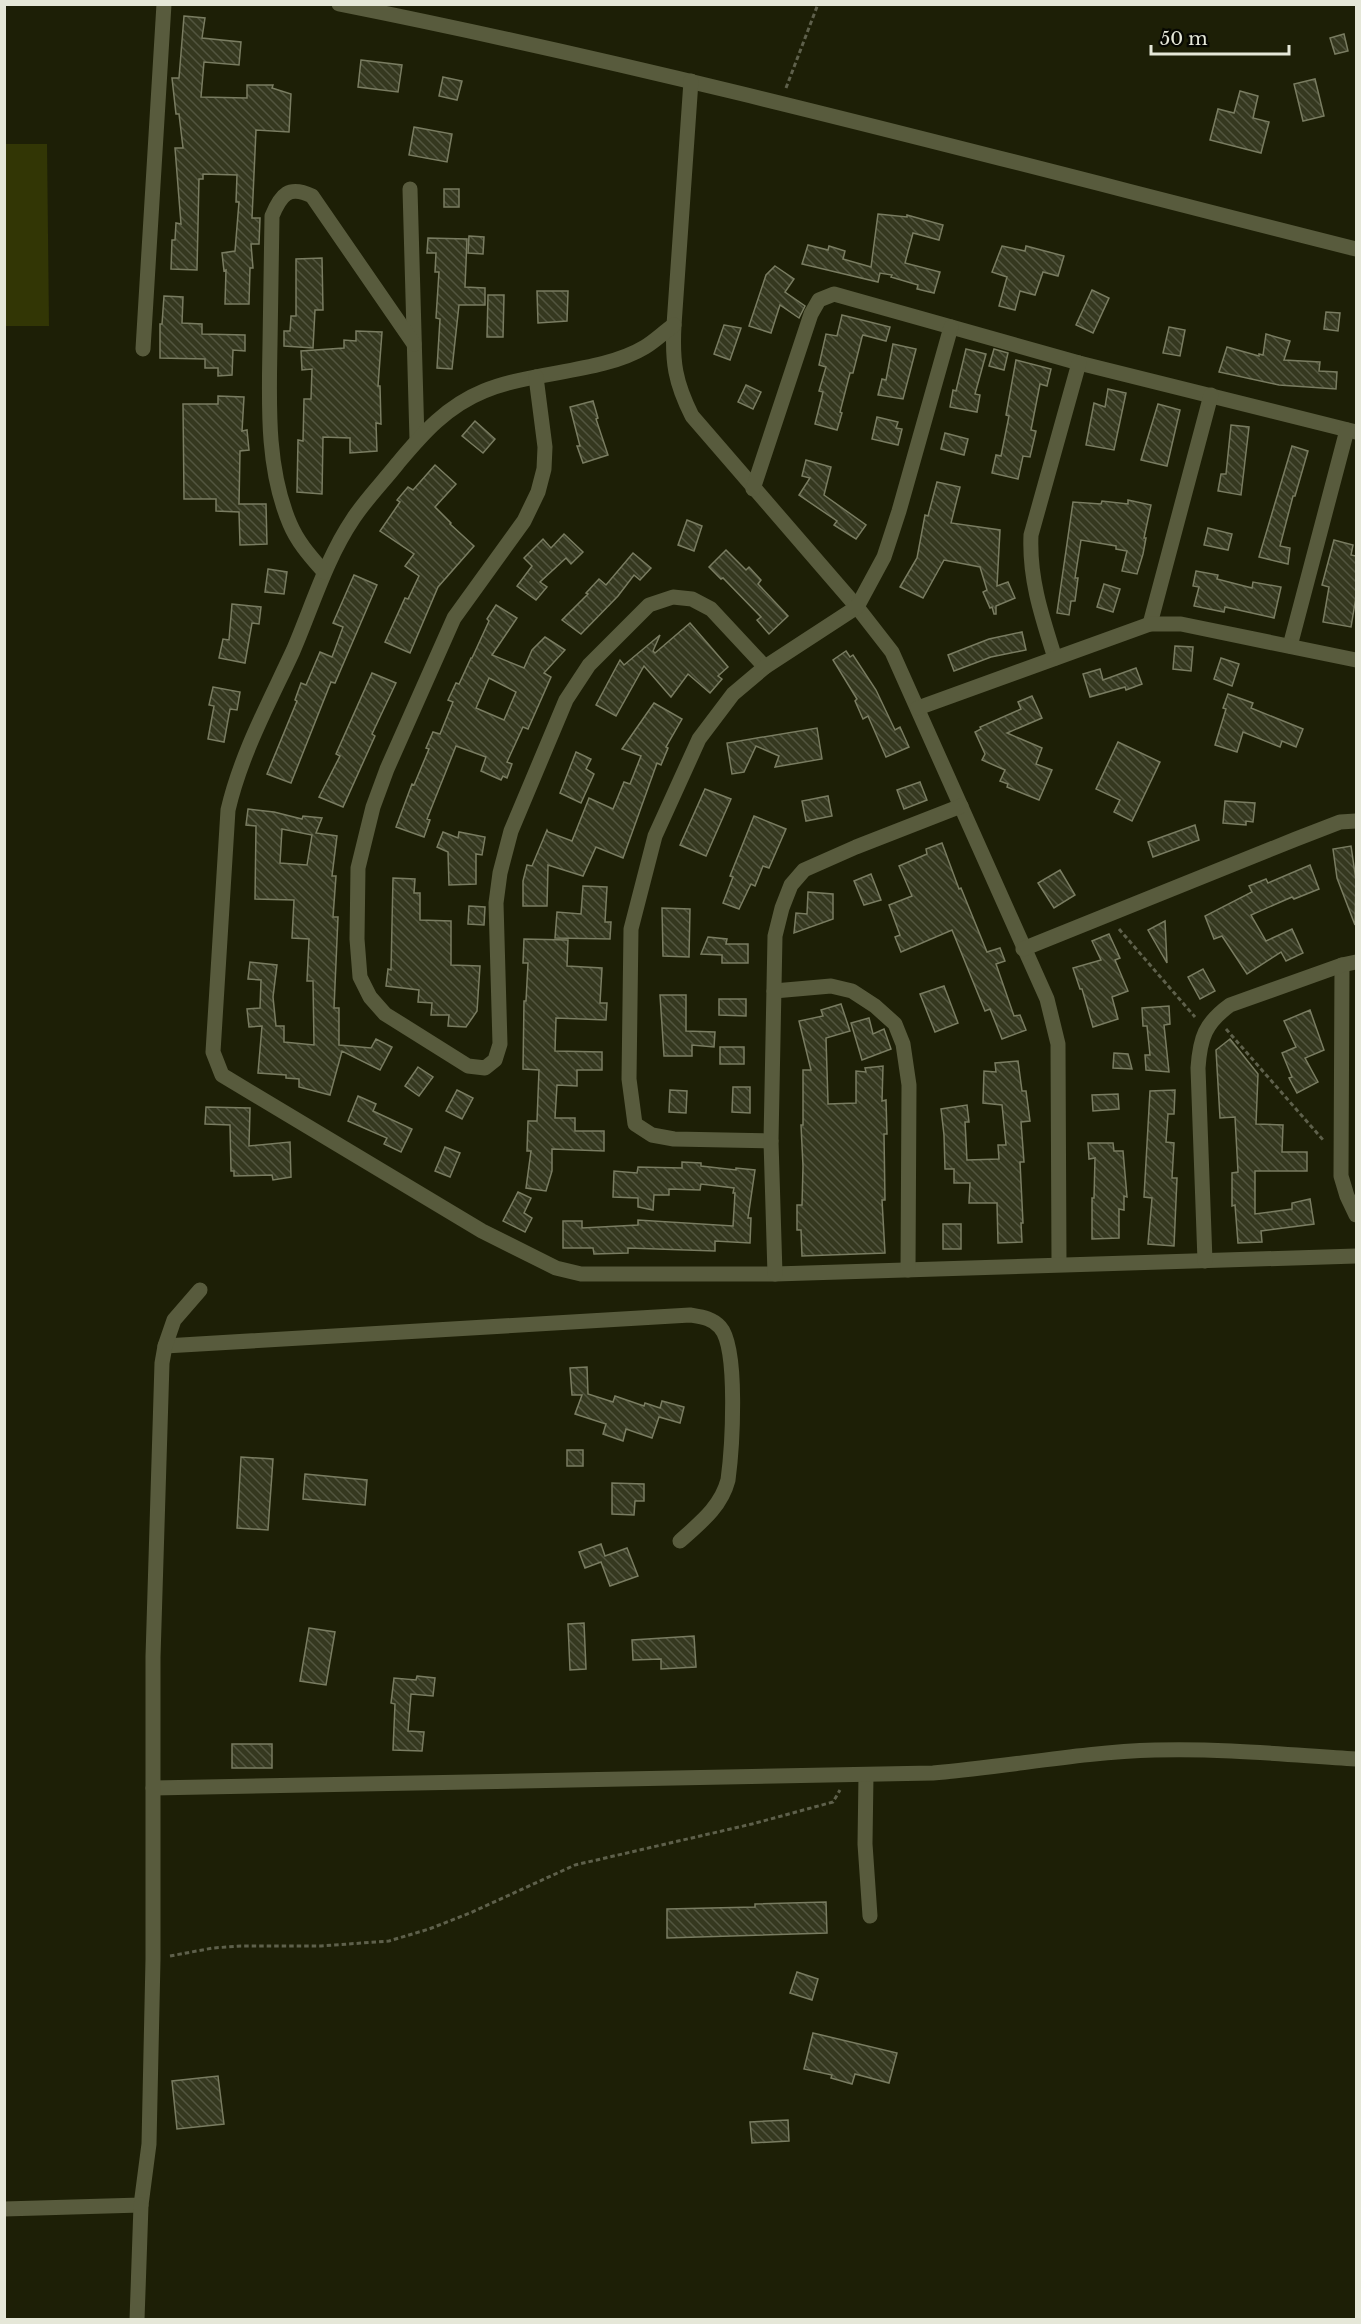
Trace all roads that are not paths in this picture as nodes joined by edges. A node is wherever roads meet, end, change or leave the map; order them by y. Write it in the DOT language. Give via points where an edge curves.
graph roads {
  1 [pos="164,4"];
  2 [pos="339,4"];
  3 [pos="691,81"];
  4 [pos="410,189"];
  5 [pos="1356,249"];
  6 [pos="674,325"];
  7 [pos="951,327"];
  8 [pos="414,344"];
  9 [pos="143,349"];
  10 [pos="1079,363"];
  11 [pos="536,377"];
  12 [pos="1211,395"];
  13 [pos="1352,431"];
  14 [pos="417,440"];
  15 [pos="753,489"];
  16 [pos="324,572"];
  17 [pos="857,607"];
  18 [pos="1150,624"];
  19 [pos="1290,646"];
  20 [pos="1055,658"];
  21 [pos="1356,660"];
  22 [pos="765,667"];
  23 [pos="918,708"];
  24 [pos="961,806"];
  25 [pos="1356,820"];
  26 [pos="1023,949"];
  27 [pos="1349,964"];
  28 [pos="774,991"];
  29 [pos="771,1141"];
  30 [pos="1356,1215"];
  31 [pos="1356,1256"];
  32 [pos="1205,1261"];
  33 [pos="1059,1264"];
  34 [pos="908,1269"];
  35 [pos="775,1274"];
  36 [pos="200,1290"];
  37 [pos="165,1346"];
  38 [pos="680,1541"];
  39 [pos="1356,1759"];
  40 [pos="866,1775"];
  41 [pos="153,1788"];
  42 [pos="870,1916"];
  43 [pos="141,2205"];
  44 [pos="4,2209"];
  45 [pos="137,2319"];
  1 -- 9 [label="street"];
  2 -- 3 [label="street"];
  3 -- 5 [label="street"];
  3 -- 6 [label="street"];
  4 -- 8 [label="street"];
  6 -- 11 [label="street" via="644,347 616,359"];
  6 -- 15 [label="street" via="673,360 680,394 692,416"];
  7 -- 10 [label="street"];
  7 -- 15 [label="street" via="834,294 819,300"];
  7 -- 17 [label="street" via="884,557"];
  8 -- 14 [label="street"];
  8 -- 16 [label="street" via="312,196 300,190 288,192 272,216 273,455 290,524 304,549"];
  10 -- 12 [label="street"];
  10 -- 20 [label="street" via="1031,535 1030,561 1036,596"];
  11 -- 14 [label="street" via="484,390 457,404"];
  11 -- 22 [label="street" via="545,447 538,492 524,521 454,618 373,807 358,868 360,977 370,997 385,1014 468,1066 485,1068 495,1060 500,1044 496,903 500,873 511,831 566,700 589,665 649,605 673,597 692,598 711,609"];
  12 -- 13 [label="street"];
  12 -- 18 [label="street"];
  13 -- 19 [label="street"];
  14 -- 16 [label="street" via="352,520"];
  15 -- 17 [label="street"];
  16 -- 35 [label="street" via="294,649 242,760 228,810 213,1053 222,1075 482,1231 556,1268 581,1274"];
  17 -- 22 [label="street"];
  17 -- 23 [label="street" via="892,652"];
  18 -- 19 [label="street" via="1181,624"];
  18 -- 20 [label="street"];
  19 -- 21 [label="street"];
  20 -- 23 [label="street"];
  22 -- 29 [label="street" via="733,694 699,739 655,836 631,929 629,1079 635,1124 652,1135"];
  23 -- 24 [label="street"];
  24 -- 26 [label="street"];
  24 -- 28 [label="street" via="804,870 791,885 782,908 776,936"];
  25 -- 26 [label="street" via="1329,826"];
  26 -- 33 [label="street" via="1047,999 1058,1044"];
  27 -- 30 [label="street" via="1341,1176"];
  27 -- 32 [label="street" via="1230,1005 1215,1016 1206,1030 1199,1047 1198,1068"];
  28 -- 29 [label="street"];
  28 -- 34 [label="street" via="831,986 852,991 895,1024 903,1044 909,1085"];
  29 -- 35 [label="street"];
  31 -- 32 [label="street"];
  32 -- 33 [label="street"];
  33 -- 34 [label="street"];
  34 -- 35 [label="street"];
  36 -- 37 [label="street" via="174,1320"];
  37 -- 38 [label="street" via="690,1315 709,1318 728,1340 732,1361 728,1480 724,1494 710,1514"];
  37 -- 41 [label="street" via="153,1657"];
  39 -- 40 [label="street" via="1156,1750 1087,1754 969,1770"];
  40 -- 41 [label="street"];
  40 -- 42 [label="street"];
  41 -- 43 [label="street" via="149,2144"];
  43 -- 44 [label="street"];
  43 -- 45 [label="street"];
}
